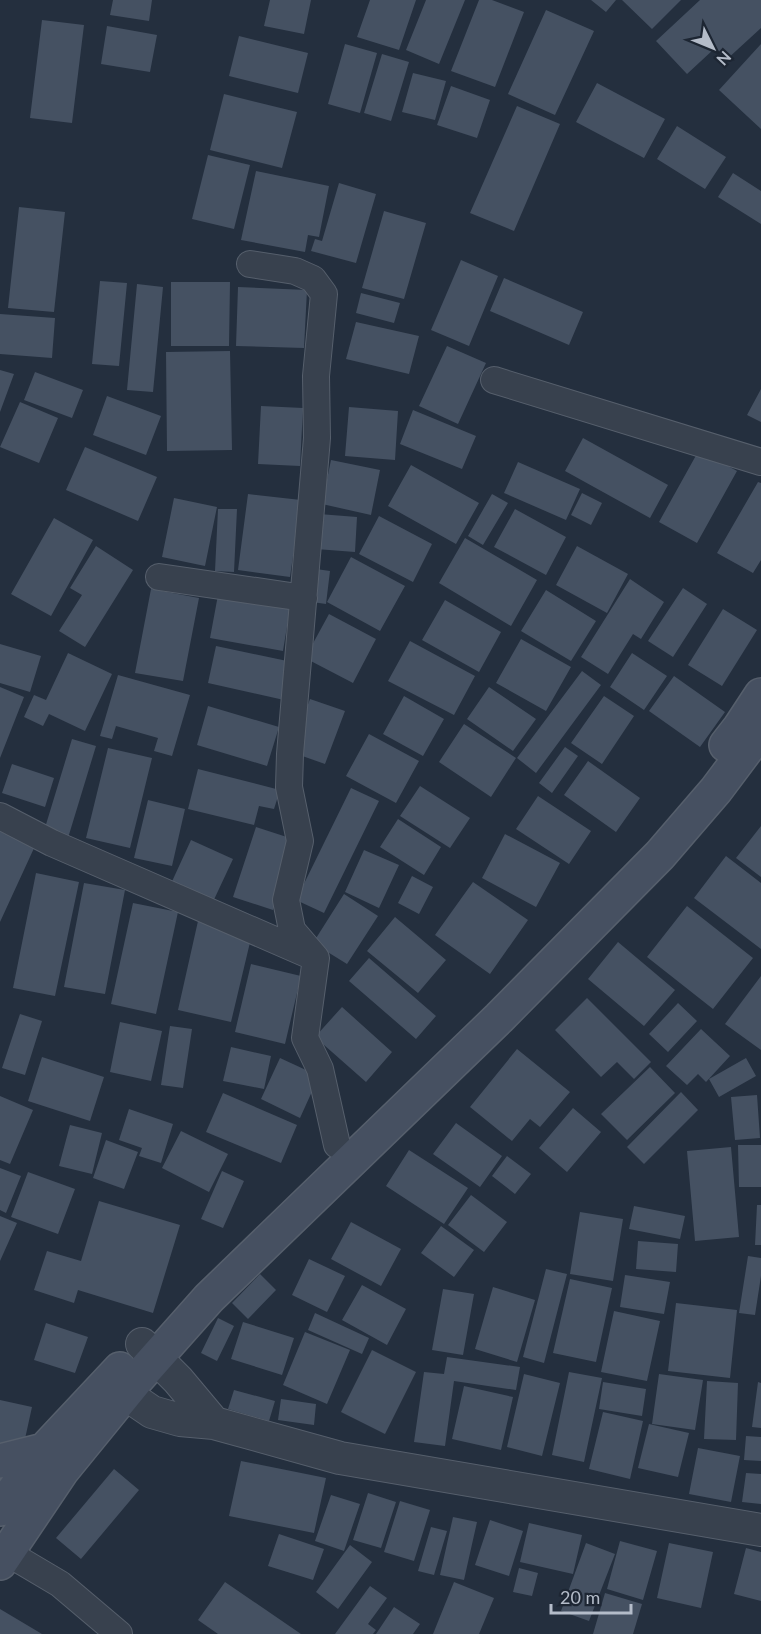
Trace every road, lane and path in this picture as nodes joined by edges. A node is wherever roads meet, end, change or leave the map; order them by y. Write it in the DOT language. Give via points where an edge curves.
graph roads {
  1 [pos="250,264"];
  2 [pos="494,380"];
  3 [pos="761,462"];
  4 [pos="159,577"];
  5 [pos="304,598"];
  6 [pos="761,695"];
  7 [pos="761,730"];
  8 [pos="0,816"];
  9 [pos="316,958"];
  10 [pos="337,1145"];
  11 [pos="149,1351"];
  12 [pos="116,1389"];
  13 [pos="214,1423"];
  14 [pos="44,1450"];
  15 [pos="0,1461"];
  16 [pos="7,1510"];
  17 [pos="761,1530"];
  18 [pos="2,1554"];
  19 [pos="119,1634"];
  1 -- 5 [label="street" via="296,271 313,279 324,294"];
  2 -- 3 [label="street"];
  4 -- 5 [label="street"];
  5 -- 9 [label="street" via="289,787 300,841 286,900 292,930"];
  6 -- 10 [label="main road" via="720,753 611,875"];
  7 -- 11 [label="main road" via="660,855 499,1017 209,1298"];
  8 -- 9 [label="street" via="52,843"];
  9 -- 10 [label="street" via="305,1038 320,1069"];
  10 -- 11 [label="main road" via="172,1310"];
  11 -- 12 [label="main road"];
  11 -- 13 [label="street"];
  12 -- 13 [label="street" via="152,1412"];
  12 -- 14 [label="main road"];
  12 -- 16 [label="main road" via="62,1471"];
  13 -- 17 [label="street" via="340,1458"];
  14 -- 15 [label="main road"];
  14 -- 16 [label="main road"];
  16 -- 18 [label="main road"];
  18 -- 19 [label="street" via="60,1584"];
}
